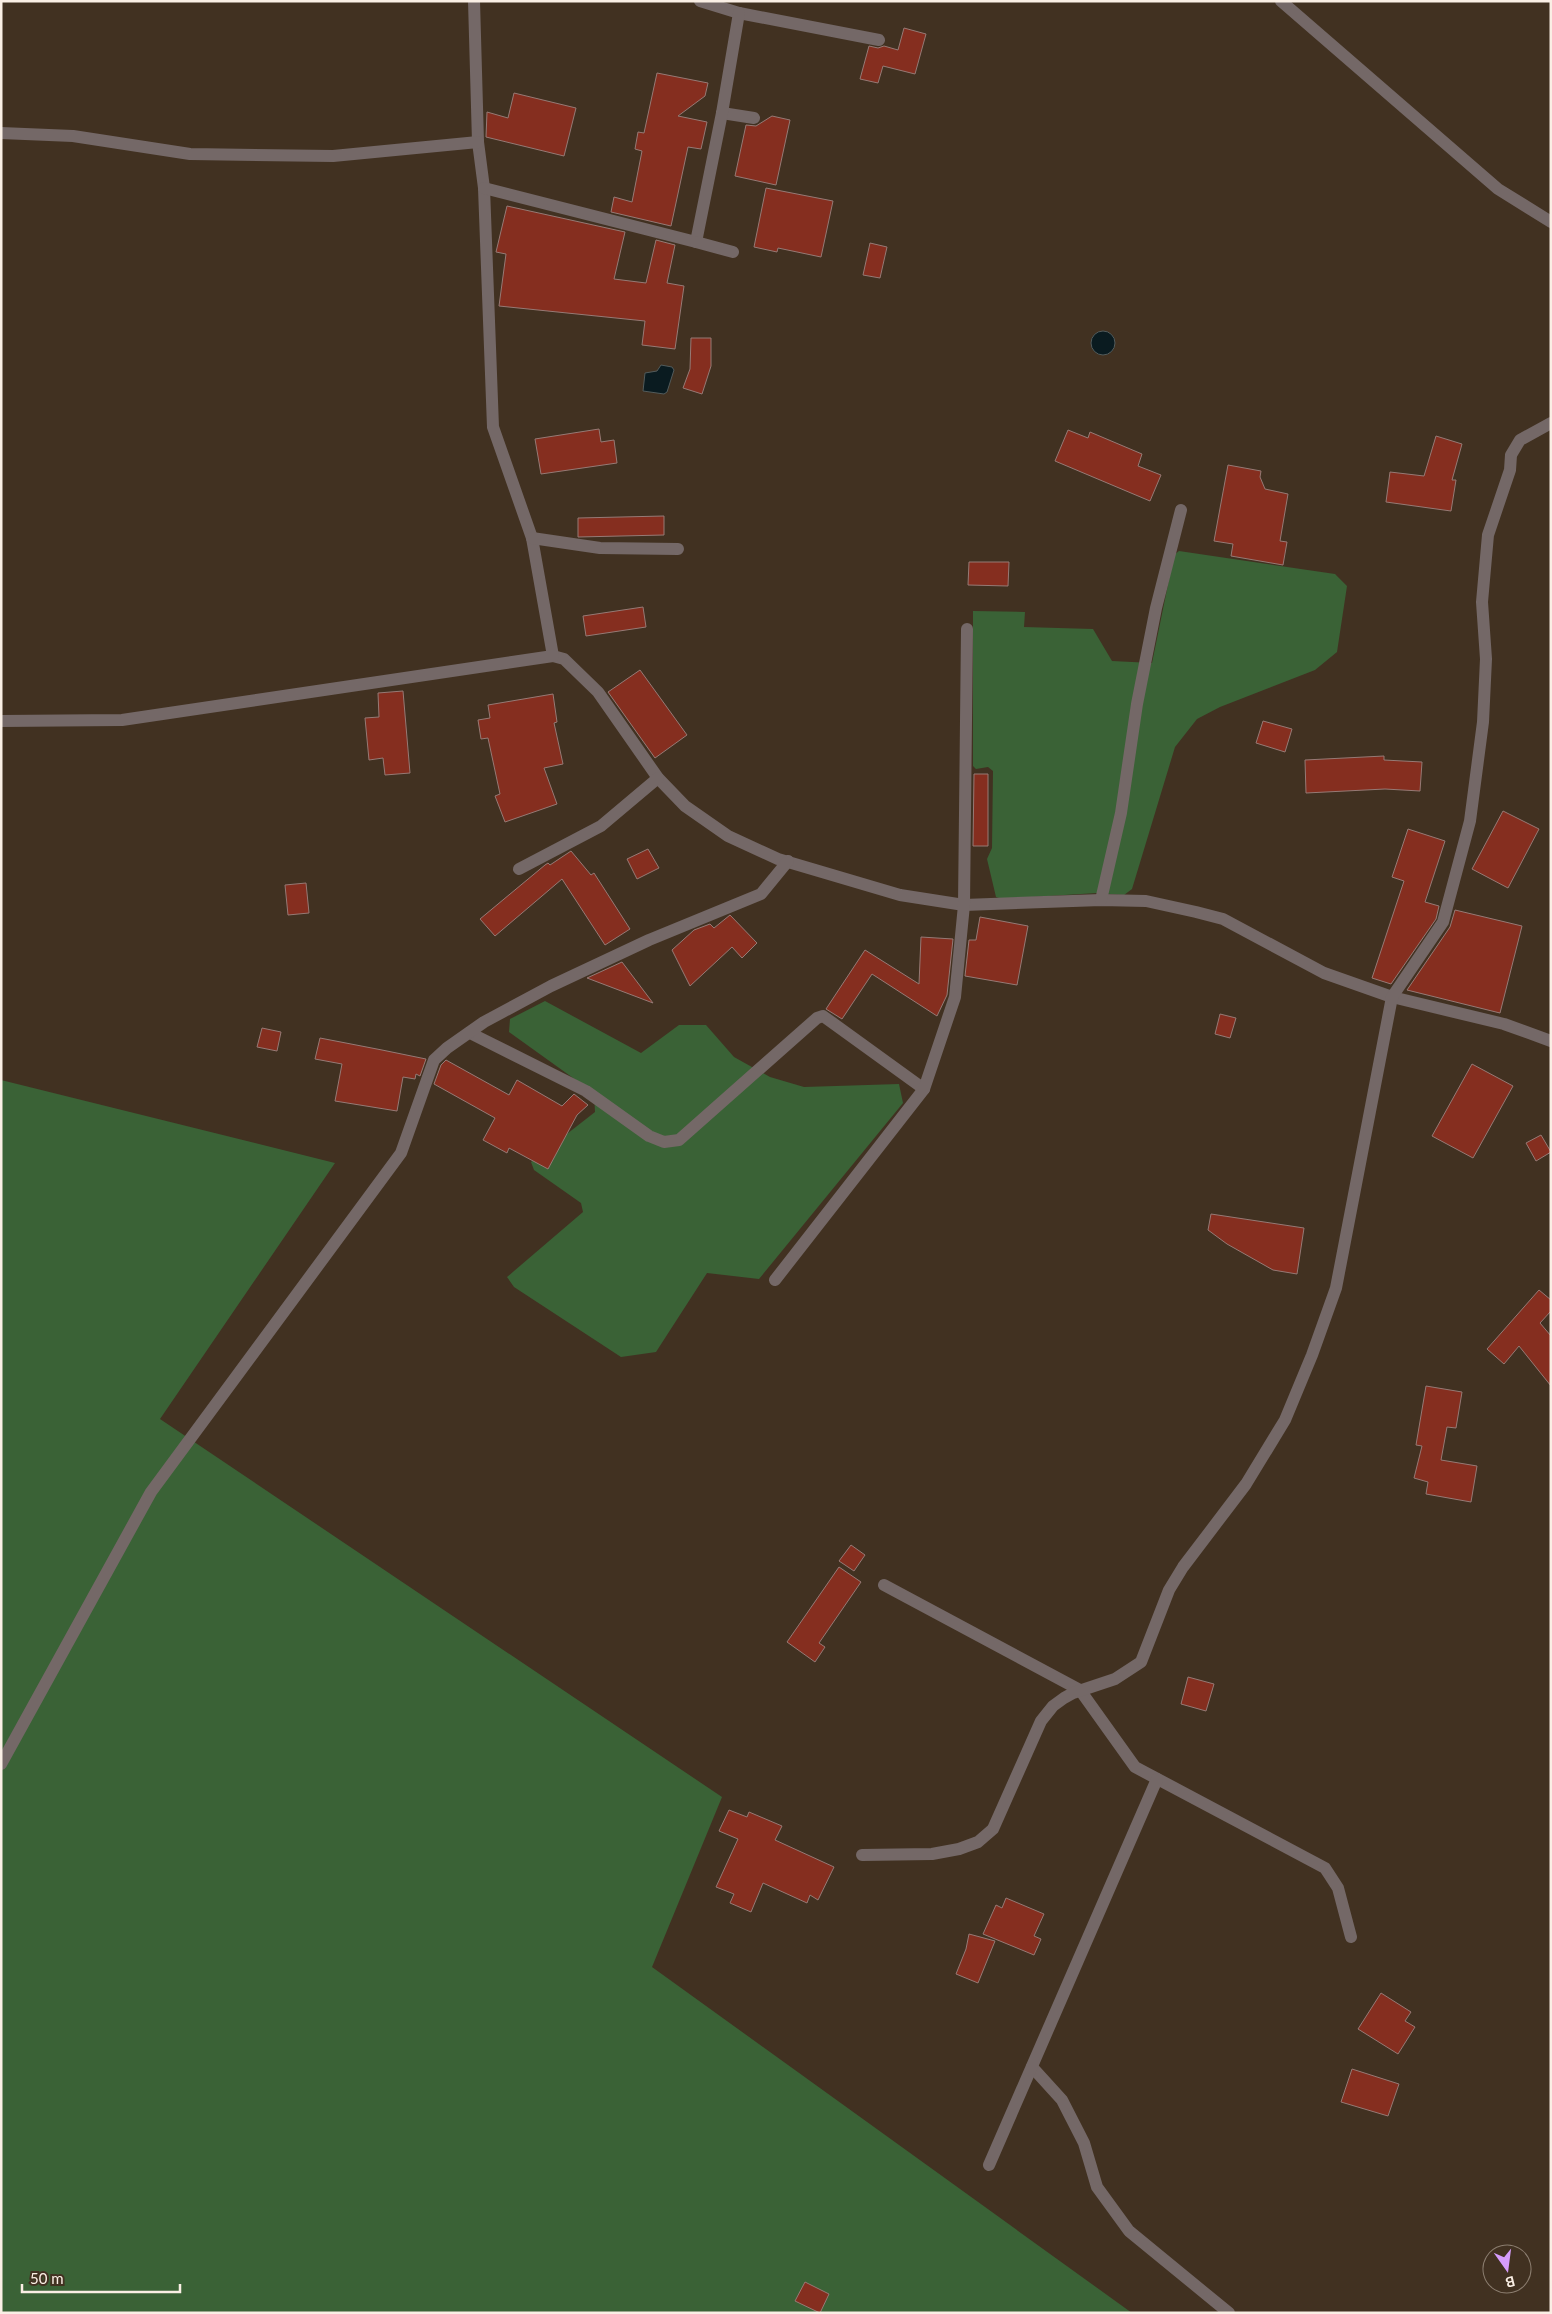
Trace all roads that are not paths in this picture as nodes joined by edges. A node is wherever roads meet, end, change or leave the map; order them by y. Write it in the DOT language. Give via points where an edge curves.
graph roads {
  1 [pos="474,1"];
  2 [pos="700,1"];
  3 [pos="1281,1"];
  4 [pos="739,13"];
  5 [pos="879,40"];
  6 [pos="722,113"];
  7 [pos="754,118"];
  8 [pos="1,133"];
  9 [pos="478,142"];
  10 [pos="484,188"];
  11 [pos="1551,222"];
  12 [pos="696,242"];
  13 [pos="733,252"];
  14 [pos="1551,423"];
  15 [pos="1181,510"];
  16 [pos="532,538"];
  17 [pos="678,549"];
  18 [pos="967,629"];
  19 [pos="553,656"];
  20 [pos="1,721"];
  21 [pos="658,778"];
  22 [pos="788,861"];
  23 [pos="519,869"];
  24 [pos="1101,900"];
  25 [pos="964,905"];
  26 [pos="1392,997"];
  27 [pos="470,1033"];
  28 [pos="1551,1041"];
  29 [pos="924,1089"];
  30 [pos="775,1280"];
  31 [pos="884,1585"];
  32 [pos="1080,1690"];
  33 [pos="1,1764"];
  34 [pos="1157,1779"];
  35 [pos="862,1855"];
  36 [pos="1351,1937"];
  37 [pos="1032,2066"];
  38 [pos="989,2165"];
  39 [pos="1229,2313"];
  1 -- 9 [label="street"];
  2 -- 4 [label="street"];
  3 -- 11 [label="street" via="1498,189"];
  4 -- 5 [label="street"];
  4 -- 6 [label="street"];
  6 -- 7 [label="street"];
  6 -- 12 [label="street"];
  8 -- 9 [label="street" via="73,136 190,154 333,156"];
  9 -- 10 [label="street"];
  10 -- 12 [label="street"];
  10 -- 16 [label="street" via="492,427"];
  12 -- 13 [label="street"];
  14 -- 26 [label="street" via="1520,440 1511,455 1510,470 1488,535 1482,602 1486,659 1483,722 1470,821 1442,922"];
  15 -- 24 [label="street" via="1154,617 1121,813"];
  16 -- 17 [label="street" via="600,548"];
  16 -- 19 [label="street"];
  18 -- 25 [label="street"];
  19 -- 20 [label="street" via="122,720"];
  19 -- 21 [label="street" via="564,659 598,692"];
  21 -- 22 [label="street" via="686,806 728,836"];
  21 -- 23 [label="street" via="601,826"];
  22 -- 25 [label="street" via="900,895"];
  22 -- 27 [label="street" via="761,894 649,940 560,982 484,1022"];
  24 -- 25 [label="street"];
  24 -- 26 [label="street" via="1146,901 1223,920 1324,973"];
  25 -- 29 [label="street" via="955,997"];
  26 -- 28 [label="street" via="1504,1024"];
  26 -- 32 [label="street" via="1336,1288 1285,1420 1246,1484 1169,1590 1141,1662 1115,1679"];
  27 -- 29 [label="street" via="586,1091 649,1136 664,1142 679,1140 823,1016"];
  27 -- 33 [label="street" via="434,1060 402,1153 150,1492"];
  29 -- 30 [label="street"];
  31 -- 32 [label="street"];
  32 -- 34 [label="street" via="1135,1766"];
  32 -- 35 [label="street" via="1053,1706 1041,1721 993,1829 978,1842 932,1854"];
  34 -- 36 [label="street" via="1325,1868 1338,1888"];
  34 -- 37 [label="street"];
  37 -- 38 [label="street"];
  37 -- 39 [label="street" via="1062,2100 1084,2143 1097,2187 1130,2231"];
}
